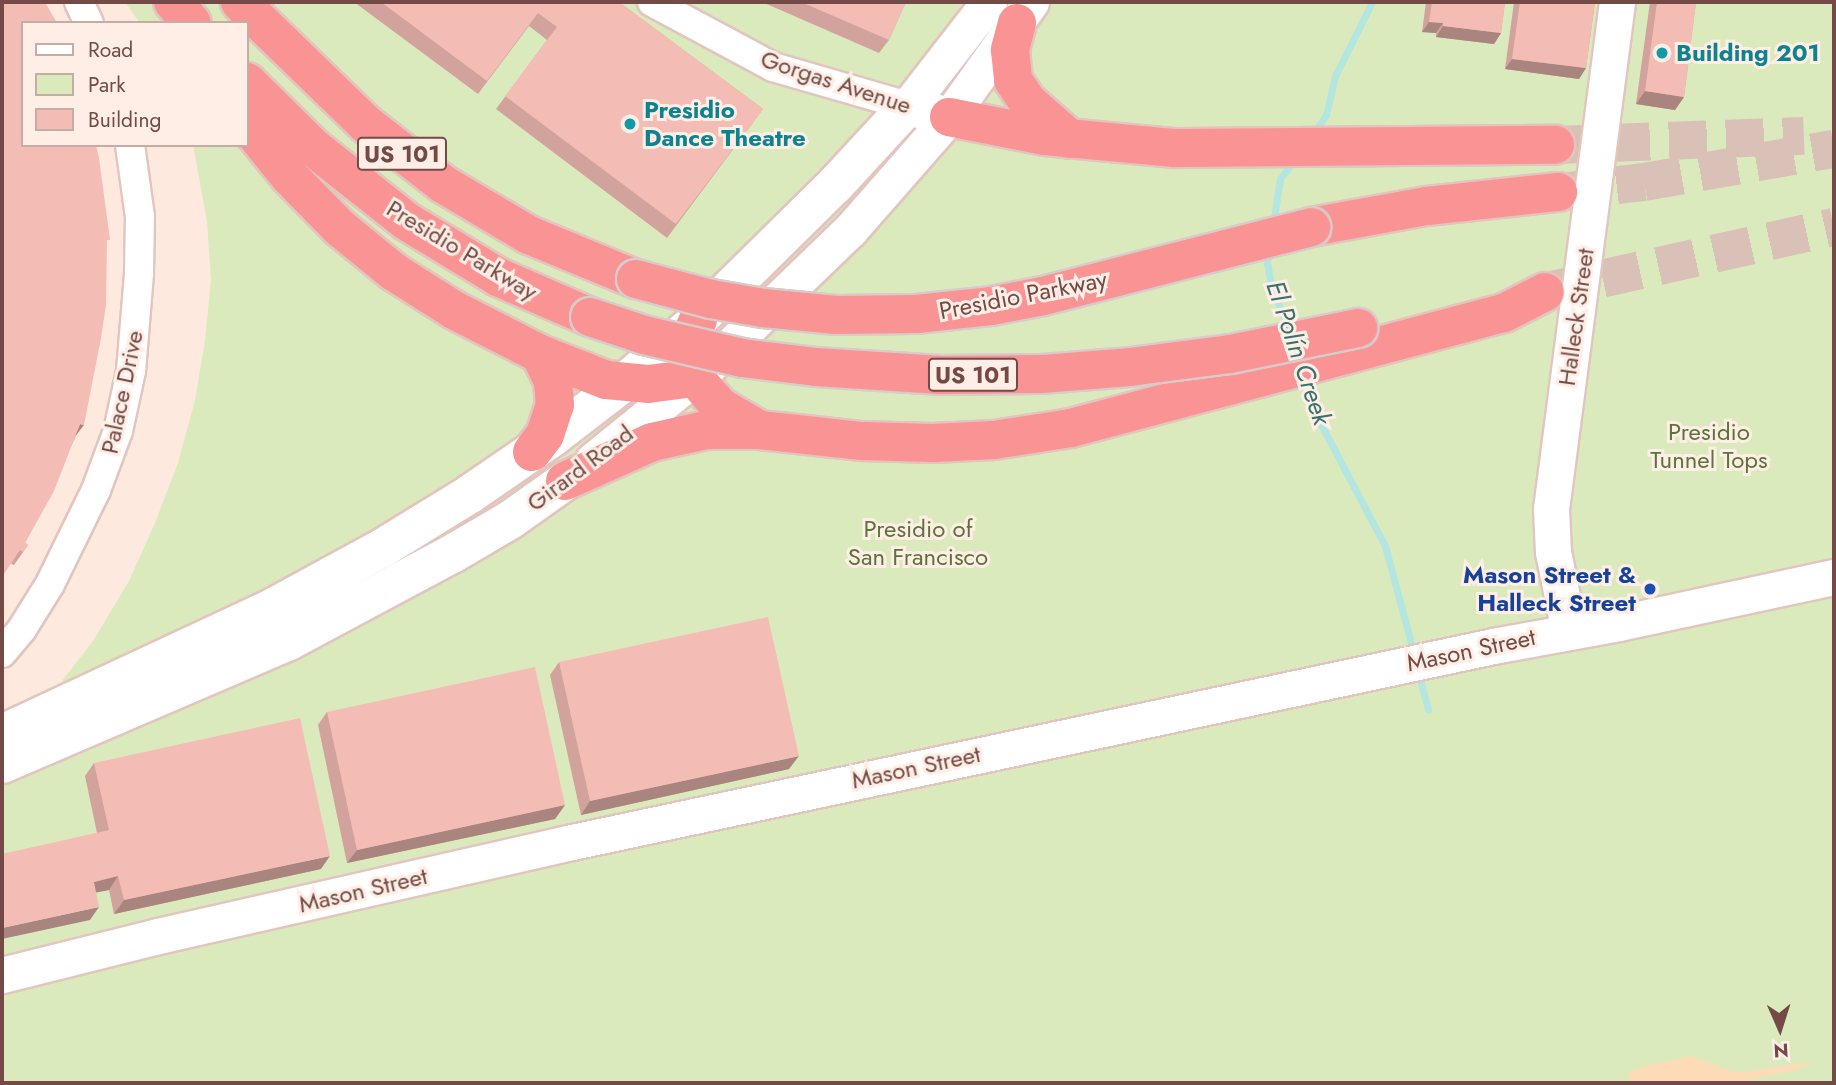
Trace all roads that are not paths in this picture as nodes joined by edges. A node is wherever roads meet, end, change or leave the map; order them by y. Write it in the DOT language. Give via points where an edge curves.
graph roads {
  1 [pos="79,2"];
  2 [pos="162,2"];
  3 [pos="173,2"];
  4 [pos="240,2"];
  5 [pos="652,2"];
  6 [pos="1618,2"];
  7 [pos="1012,9"];
  8 [pos="88,21"];
  9 [pos="173,21"];
  10 [pos="190,21"];
  11 [pos="248,83"];
  12 [pos="908,106"];
  13 [pos="949,117"];
  14 [pos="248,125"];
  15 [pos="1070,139"];
  16 [pos="1555,145"];
  17 [pos="130,147"];
  18 [pos="1558,192"];
  19 [pos="1545,292"];
  20 [pos="698,320"];
  21 [pos="1361,339"];
  22 [pos="540,354"];
  23 [pos="695,378"];
  24 [pos="623,383"];
  25 [pos="778,433"];
  26 [pos="532,452"];
  27 [pos="565,481"];
  28 [pos="1834,577"];
  29 [pos="1569,631"];
  30 [pos="2,653"];
  31 [pos="2,734"];
  32 [pos="2,764"];
  33 [pos="2,975"];
  1 -- 8 [label="street"];
  2 -- 9 [label="highway"];
  3 -- 10 [label="highway"];
  4 -- 18 [label="highway, Presidio Parkway / US 101, bridge" via="366,124 443,184 529,235 636,279 763,308 837,315 966,309 1043,296 1311,228 1427,206"];
  5 -- 12 [label="street, Gorgas Avenue" via="773,67"];
  6 -- 29 [label="street, Halleck Street" via="1551,509 1553,552"];
  7 -- 12 [label="street, Girard Road"];
  7 -- 13 [label="street, Girard Road"];
  7 -- 15 [label="highway" via="1013,80 1028,102"];
  11 -- 21 [label="highway, Presidio Parkway / US 101, bridge" via="314,148 406,221 498,276 590,317 656,339 741,358 953,375 1054,373 1180,362"];
  12 -- 13 [label="main road, Gorgas Avenue"];
  12 -- 20 [label="main road, Girard Road" via="807,214"];
  13 -- 15 [label="highway"];
  13 -- 23 [label="street, Girard Road" via="850,230"];
  14 -- 22 [label="highway" via="313,202 376,258 444,304"];
  15 -- 16 [label="highway" via="1214,150"];
  17 -- 30 [label="street, Palace Drive" via="140,216 139,273 131,371 118,430 96,490 50,584"];
  19 -- 21 [label="highway, Presidio Parkway / US 101" via="1500,298"];
  20 -- 23 [label="highway" via="690,338 689,359"];
  20 -- 24 [label="main road, Girard Road"];
  21 -- 25 [label="highway" via="1124,416 1020,437 908,443"];
  22 -- 24 [label="highway" via="592,376"];
  22 -- 26 [label="highway" via="553,381 555,405 545,435"];
  23 -- 24 [label="highway"];
  23 -- 25 [label="highway" via="719,406"];
  23 -- 27 [label="street, Girard Road"];
  24 -- 26 [label="main road, Girard Road"];
  25 -- 27 [label="highway" via="706,430 671,436"];
  26 -- 31 [label="main road, Girard Road" via="319,584"];
  27 -- 32 [label="main road, Girard Road" via="452,554 289,641"];
  28 -- 29 [label="street, Mason Street"];
  29 -- 33 [label="street, Mason Street" via="572,842"];
}
